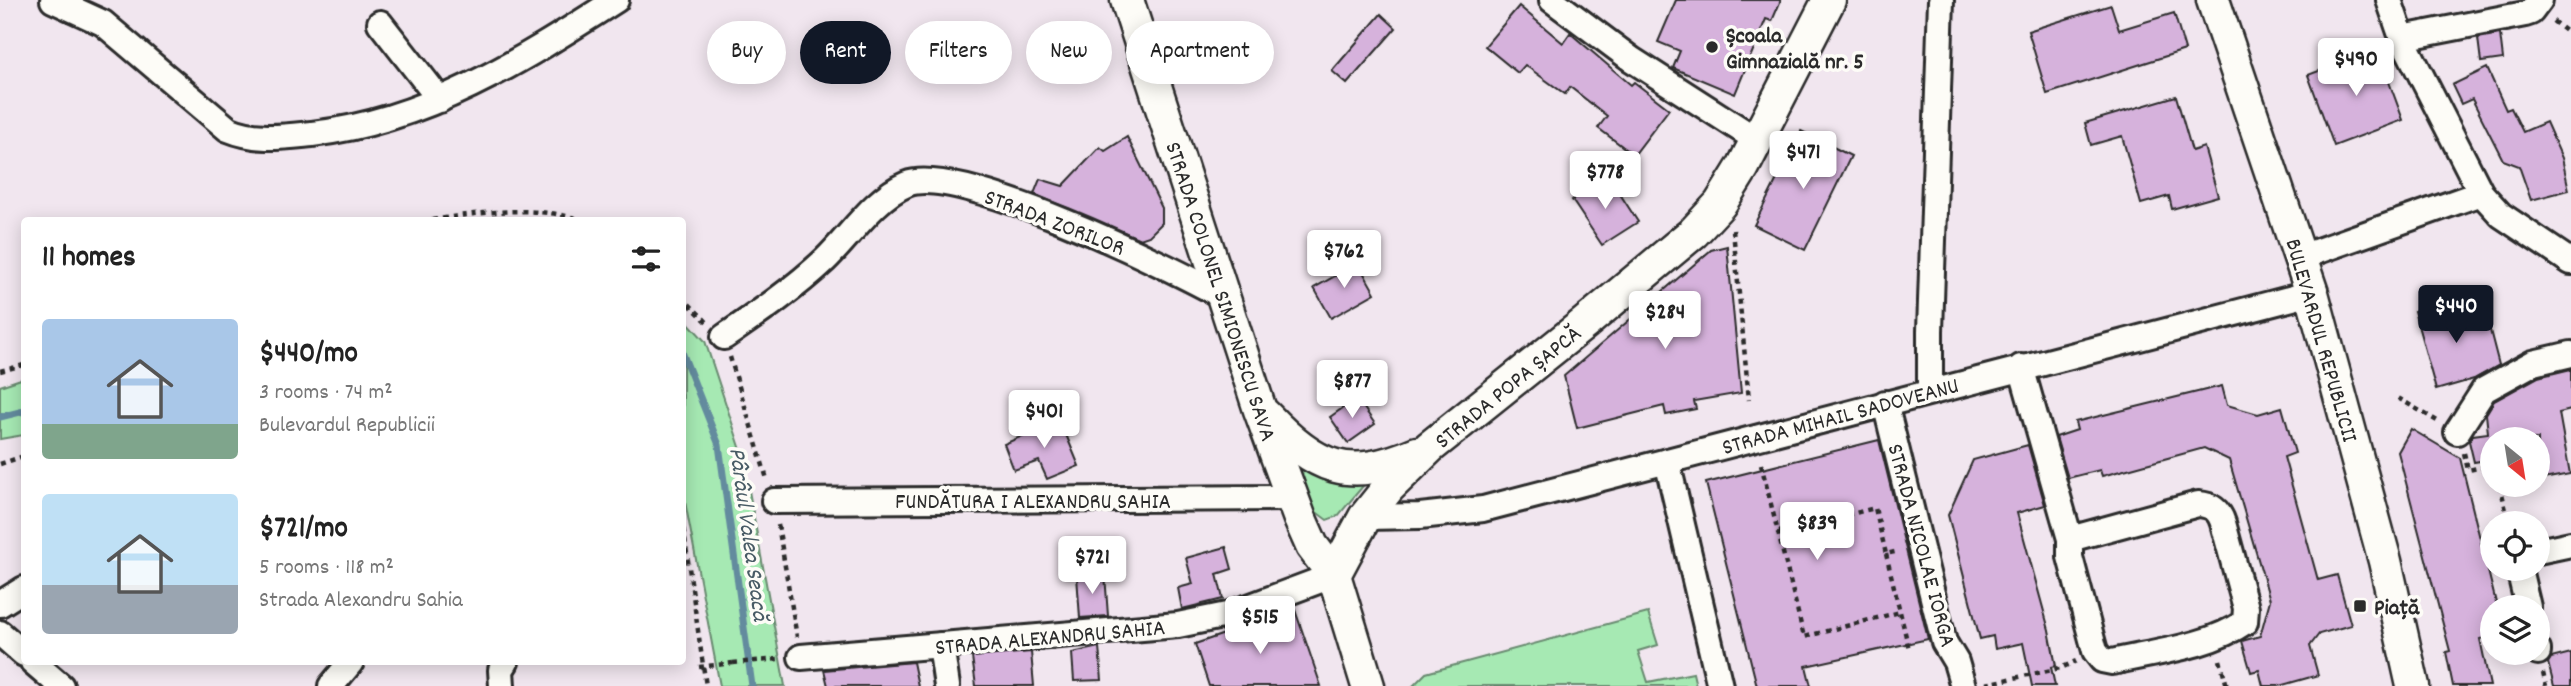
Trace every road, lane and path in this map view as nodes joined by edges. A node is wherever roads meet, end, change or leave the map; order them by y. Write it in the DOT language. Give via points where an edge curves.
graph roads {
  1 [pos="53,0"];
  2 [pos="616,0"];
  3 [pos="1127,0"];
  4 [pos="1552,0"];
  5 [pos="1829,0"];
  6 [pos="1941,0"];
  7 [pos="2213,0"];
  8 [pos="2389,0"];
  9 [pos="2540,0"];
  10 [pos="380,23"];
  11 [pos="2402,37"];
  12 [pos="440,100"];
  13 [pos="1757,140"];
  14 [pos="2481,193"];
  15 [pos="452,217"];
  16 [pos="570,217"];
  17 [pos="1733,224"];
  18 [pos="2301,257"];
  19 [pos="2571,262"];
  20 [pos="2312,293"];
  21 [pos="1224,297"];
  22 [pos="724,337"];
  23 [pos="2571,355"];
  24 [pos="21,366"];
  25 [pos="2021,368"];
  26 [pos="0,371"];
  27 [pos="1930,392"];
  28 [pos="2398,398"];
  29 [pos="1749,400"];
  30 [pos="1885,403"];
  31 [pos="1260,410"];
  32 [pos="2457,432"];
  33 [pos="1430,447"];
  34 [pos="21,458"];
  35 [pos="1667,461"];
  36 [pos="0,464"];
  37 [pos="1761,464"];
  38 [pos="2480,468"];
  39 [pos="1292,498"];
  40 [pos="774,501"];
  41 [pos="1365,517"];
  42 [pos="1779,532"];
  43 [pos="2070,539"];
  44 [pos="2571,544"];
  45 [pos="686,547"];
  46 [pos="1921,547"];
  47 [pos="2550,548"];
  48 [pos="1886,554"];
  49 [pos="1334,575"];
  50 [pos="21,591"];
  51 [pos="0,604"];
  52 [pos="1900,612"];
  53 [pos="0,633"];
  54 [pos="941,645"];
  55 [pos="1909,649"];
  56 [pos="21,651"];
  57 [pos="2095,651"];
  58 [pos="801,657"];
  59 [pos="765,660"];
  60 [pos="36,665"];
  61 [pos="348,665"];
  62 [pos="504,665"];
  63 [pos="699,667"];
  64 [pos="61,686"];
  65 [pos="331,686"];
  66 [pos="502,686"];
  67 [pos="706,686"];
  68 [pos="947,686"];
  69 [pos="1368,686"];
  70 [pos="1720,686"];
  71 [pos="1963,686"];
  72 [pos="1977,686"];
  73 [pos="2413,686"];
  1 -- 12 [label="street" via="103,23 209,116 247,137 348,130"];
  2 -- 12 [label="street" via="489,78"];
  3 -- 21 [label="main road, STRADA COLONEL SIMIONESCU SAVA"];
  4 -- 13 [label="street" via="1631,59"];
  5 -- 13 [label="main road, STRADA POPA ȘAPCĂ"];
  6 -- 27 [label="street"];
  7 -- 18 [label="main road, BULEVARDUL REPUBLICII"];
  8 -- 11 [label="street"];
  9 -- 11 [label="street" via="2525,14"];
  10 -- 12 [label="street"];
  11 -- 14 [label="street"];
  13 -- 33 [label="main road, STRADA POPA ȘAPCĂ" via="1720,204 1694,232"];
  14 -- 18 [label="street"];
  14 -- 19 [label="street" via="2501,215"];
  15 -- 16 [label="path" via="504,209"];
  17 -- 29 [label="path"];
  18 -- 20 [label="main road, BULEVARDUL REPUBLICII"];
  20 -- 25 [label="street, STRADA MIHAIL SADOVEANU"];
  20 -- 73 [label="main road, BULEVARDUL REPUBLICII" via="2385,561"];
  21 -- 22 [label="street, STRADA ZORILOR" via="1176,269 1040,211 941,183 908,183 788,292"];
  21 -- 31 [label="main road, STRADA COLONEL SIMIONESCU SAVA"];
  23 -- 32 [label="street" via="2533,363 2484,390"];
  24 -- 26 [label="path"];
  25 -- 27 [label="street, STRADA MIHAIL SADOVEANU"];
  25 -- 43 [label="street"];
  27 -- 30 [label="street, STRADA MIHAIL SADOVEANU"];
  28 -- 32 [label="path"];
  30 -- 35 [label="street, STRADA MIHAIL SADOVEANU"];
  30 -- 46 [label="street, STRADA NICOLAE IORGA"];
  31 -- 33 [label="main road" via="1306,454 1329,465 1362,470 1388,465"];
  31 -- 39 [label="main road, STRADA COLONEL SIMIONESCU SAVA"];
  32 -- 38 [label="path" via="2468,470"];
  33 -- 41 [label="main road, STRADA POPA ȘAPCĂ" via="1388,487"];
  34 -- 36 [label="path"];
  35 -- 41 [label="street, STRADA MIHAIL SADOVEANU" via="1483,509"];
  35 -- 70 [label="street"];
  37 -- 42 [label="path"];
  39 -- 40 [label="street, FUNDĂTURA I ALEXANDRU SAHIA"];
  39 -- 49 [label="main road, STRADA COLONEL SIMIONESCU SAVA" via="1312,546"];
  41 -- 49 [label="main road, STRADA POPA ȘAPCĂ"];
  42 -- 48 [label="path" via="1875,508"];
  42 -- 52 [label="path" via="1804,637"];
  43 -- 57 [label="street" via="2070,557"];
  43 -- 57 [label="street" via="2198,504 2210,505 2220,514 2246,608 2245,622 2213,637 2112,662 2102,660"];
  44 -- 47 [label="street"];
  45 -- 67 [label="path"];
  46 -- 48 [label="path"];
  46 -- 71 [label="street, STRADA NICOLAE IORGA" via="1944,642"];
  48 -- 52 [label="path"];
  49 -- 54 [label="street, STRADA ALEXANDRU SAHIA" via="1227,615 1178,625"];
  49 -- 69 [label="main road"];
  50 -- 51 [label="street"];
  52 -- 55 [label="path"];
  53 -- 56 [label="street"];
  54 -- 58 [label="street, STRADA ALEXANDRU SAHIA"];
  54 -- 68 [label="street"];
  57 -- 72 [label="path" via="2062,668"];
  59 -- 63 [label="path, bridge"];
  60 -- 64 [label="street"];
  61 -- 65 [label="street"];
  62 -- 66 [label="street"];
}
